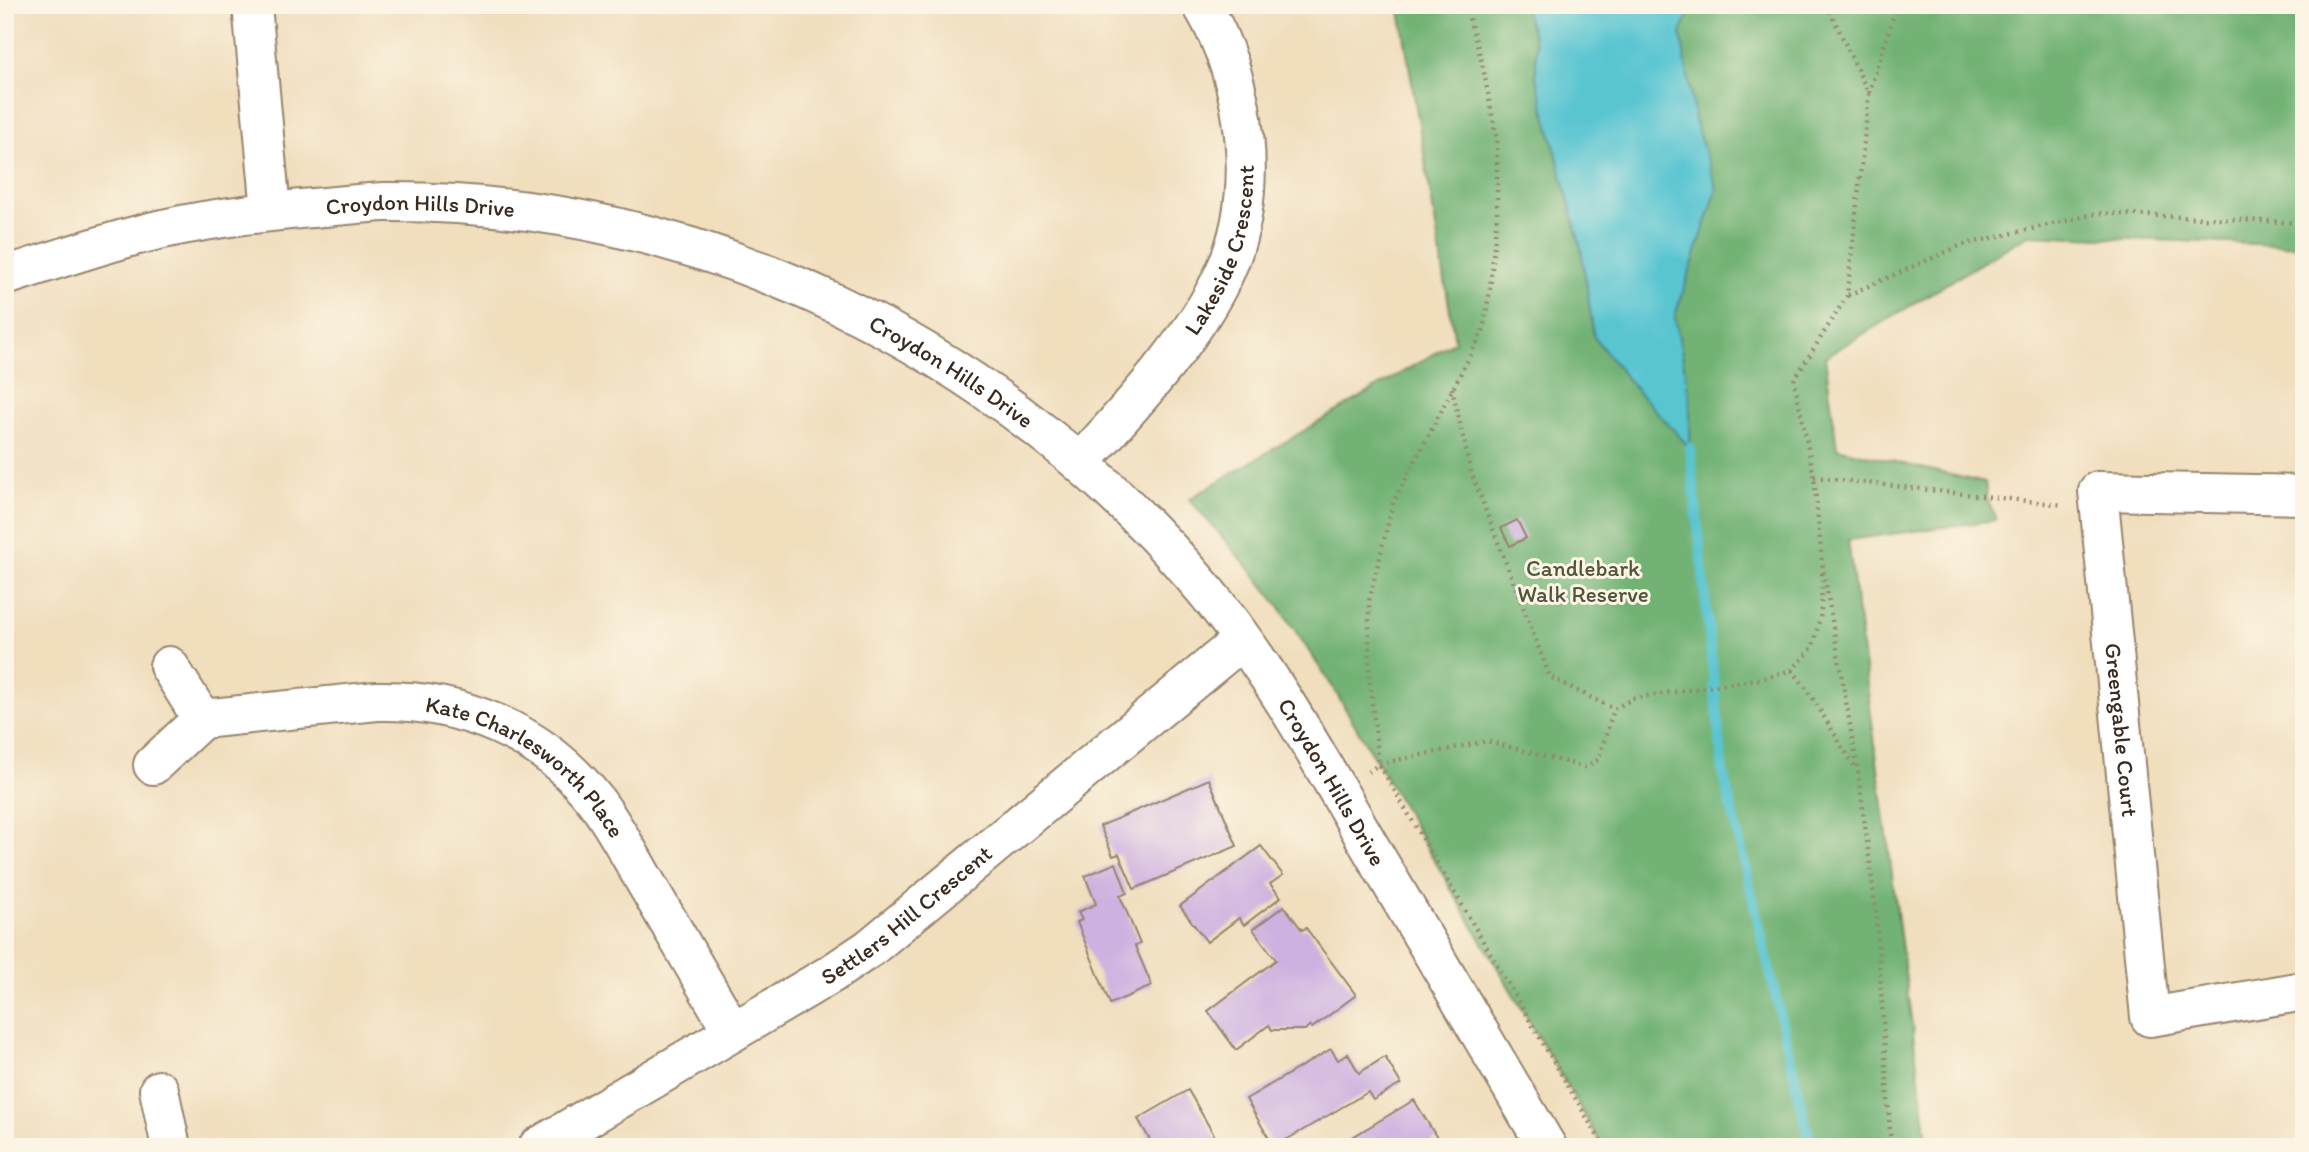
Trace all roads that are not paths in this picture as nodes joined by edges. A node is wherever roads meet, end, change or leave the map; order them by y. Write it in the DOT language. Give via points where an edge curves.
graph roads {
  1 [pos="251,5"];
  2 [pos="1202,5"];
  3 [pos="271,211"];
  4 [pos="5,276"];
  5 [pos="1081,462"];
  6 [pos="2304,495"];
  7 [pos="1242,640"];
  8 [pos="169,666"];
  9 [pos="202,719"];
  10 [pos="153,765"];
  11 [pos="2304,991"];
  12 [pos="733,1032"];
  13 [pos="159,1090"];
  14 [pos="171,1147"];
  15 [pos="538,1147"];
  16 [pos="1547,1147"];
  1 -- 3 [label="street"];
  2 -- 5 [label="street, Lakeside Crescent" via="1222,43 1243,122 1245,169 1235,241 1223,276 1194,324 1153,380"];
  3 -- 4 [label="street, Croydon Hills Drive" via="143,234"];
  3 -- 5 [label="street, Croydon Hills Drive" via="382,202 513,210 581,220 714,254 841,304 901,336 959,370"];
  5 -- 7 [label="street, Croydon Hills Drive" via="1167,547"];
  6 -- 11 [label="street, Greengable Court" via="2098,491 2150,1017"];
  7 -- 12 [label="street, Settlers Hill Crescent" via="870,948"];
  7 -- 16 [label="street, Croydon Hills Drive" via="1292,714"];
  8 -- 9 [label="street"];
  9 -- 10 [label="street"];
  9 -- 12 [label="street, Kate Charlesworth Place" via="404,700 466,711 531,741 560,762 596,801"];
  12 -- 15 [label="street, Settlers Hill Crescent"];
  13 -- 14 [label="street"];
}
